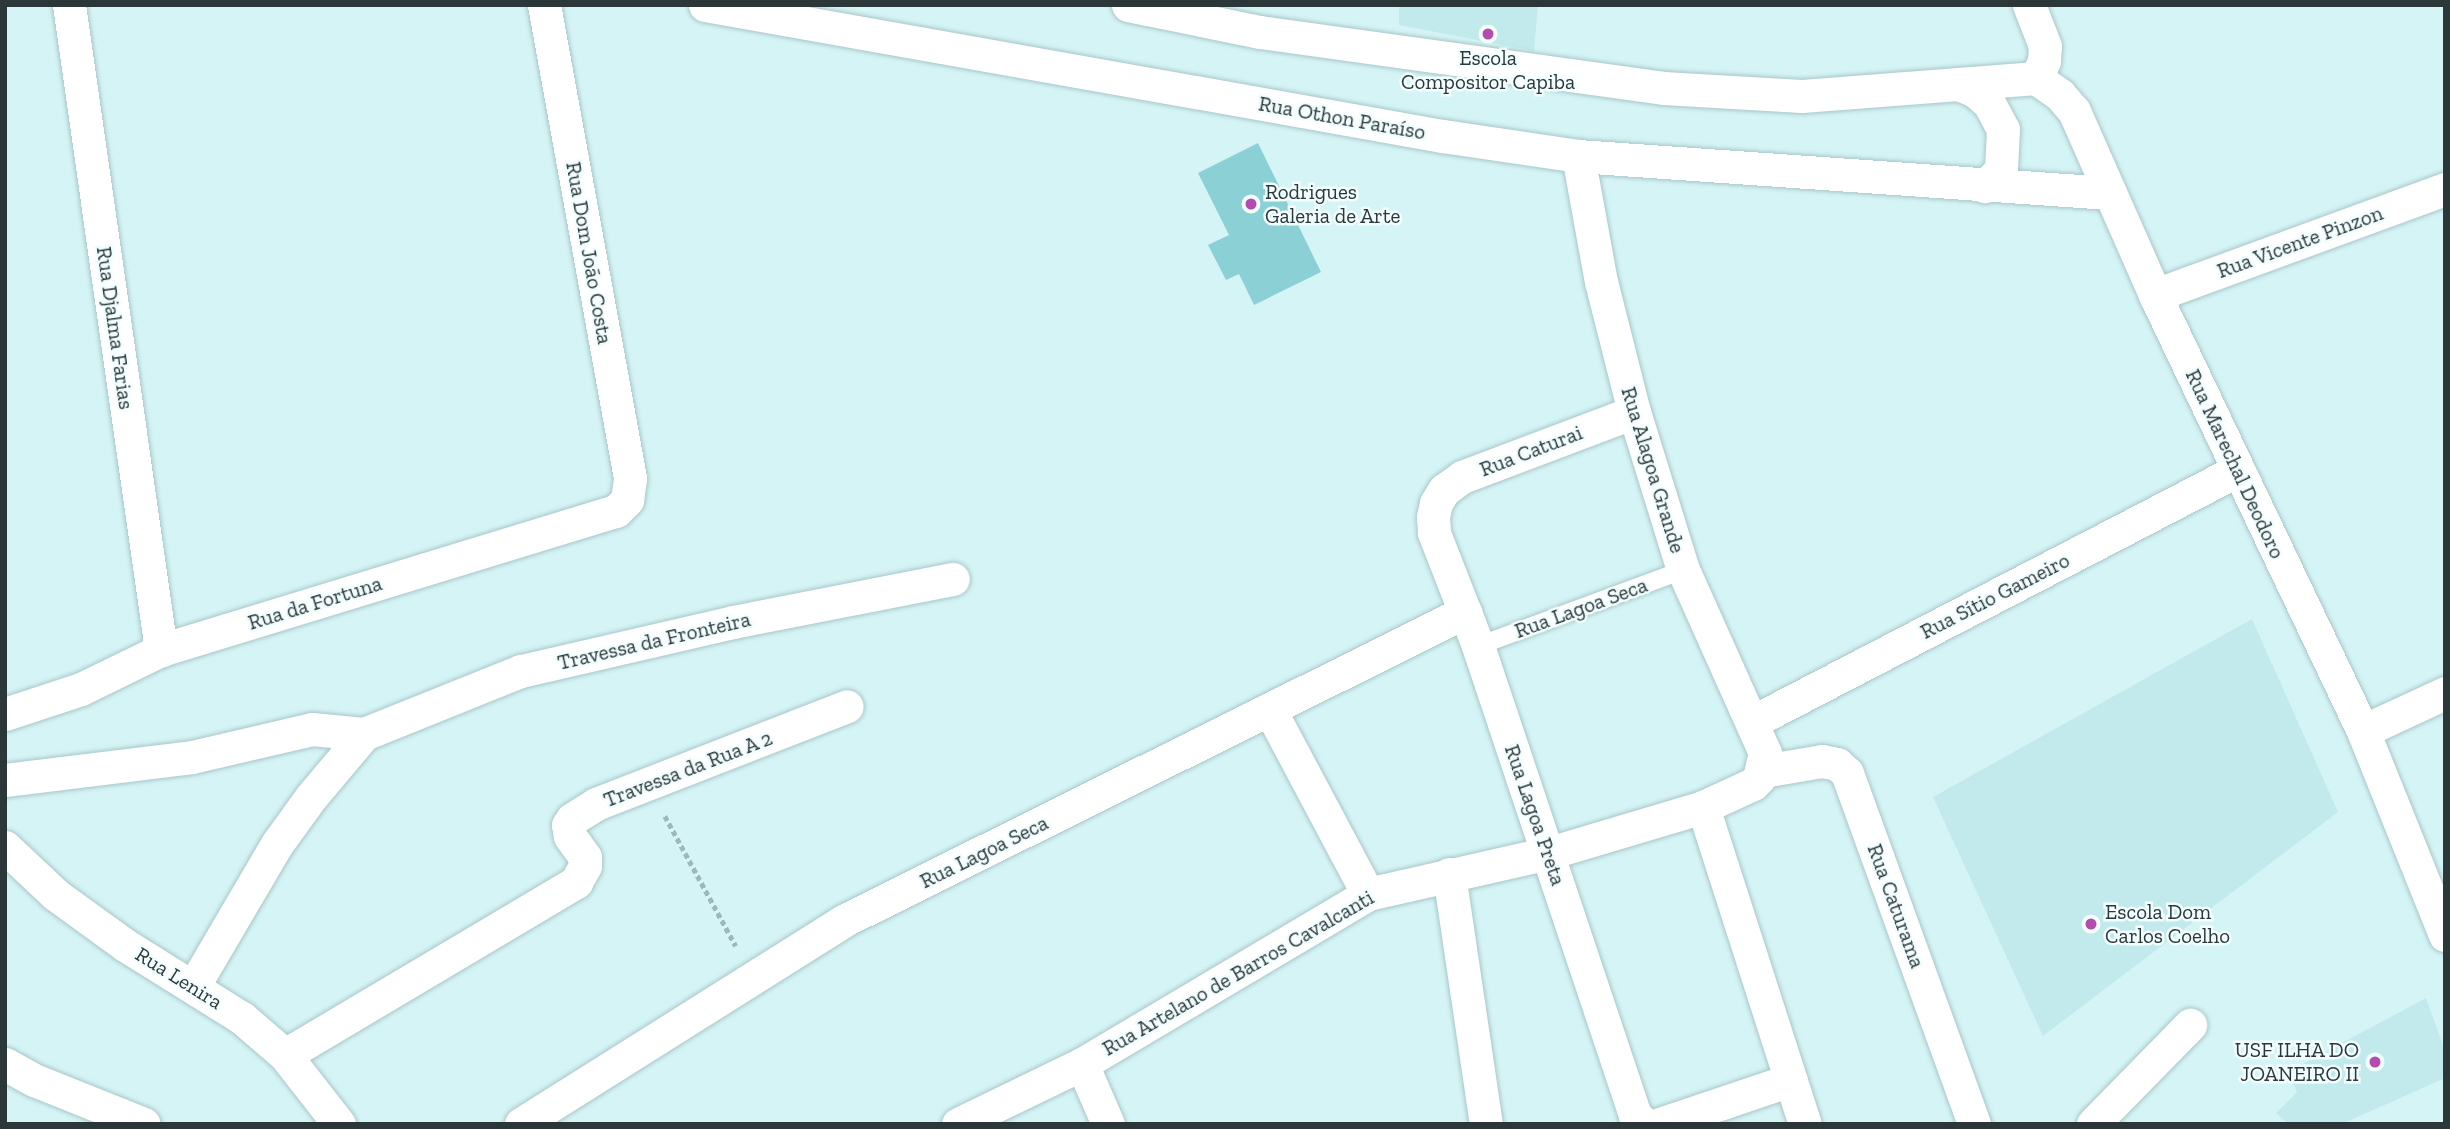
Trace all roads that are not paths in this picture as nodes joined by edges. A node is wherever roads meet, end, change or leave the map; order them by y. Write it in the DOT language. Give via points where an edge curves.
graph roads {
  1 [pos="69,5"];
  2 [pos="544,5"];
  3 [pos="705,5"];
  4 [pos="1128,5"];
  5 [pos="2029,5"];
  6 [pos="1254,19"];
  7 [pos="2036,78"];
  8 [pos="1958,84"];
  9 [pos="1578,156"];
  10 [pos="1985,186"];
  11 [pos="2445,189"];
  12 [pos="2108,193"];
  13 [pos="2155,295"];
  14 [pos="1634,412"];
  15 [pos="2238,470"];
  16 [pos="627,500"];
  17 [pos="1436,503"];
  18 [pos="1683,570"];
  19 [pos="953,579"];
  20 [pos="1465,612"];
  21 [pos="1478,646"];
  22 [pos="161,650"];
  23 [pos="2445,693"];
  24 [pos="847,706"];
  25 [pos="1270,710"];
  26 [pos="5,714"];
  27 [pos="1752,722"];
  28 [pos="2363,731"];
  29 [pos="364,734"];
  30 [pos="1763,771"];
  31 [pos="5,780"];
  32 [pos="1703,807"];
  33 [pos="5,847"];
  34 [pos="1549,853"];
  35 [pos="1449,874"];
  36 [pos="1368,894"];
  37 [pos="2445,936"];
  38 [pos="192,987"];
  39 [pos="2190,1025"];
  40 [pos="285,1055"];
  41 [pos="5,1064"];
  42 [pos="1082,1064"];
  43 [pos="1791,1080"];
  44 [pos="2094,1123"];
  45 [pos="144,1124"];
  46 [pos="339,1124"];
  47 [pos="521,1124"];
  48 [pos="958,1124"];
  49 [pos="1108,1124"];
  50 [pos="1486,1124"];
  51 [pos="1645,1124"];
  52 [pos="1660,1124"];
  53 [pos="1805,1124"];
  54 [pos="1974,1124"];
  1 -- 22 [label="street, Rua Djalma Farias"];
  2 -- 16 [label="street, Rua Dom João Costa" via="630,478"];
  3 -- 9 [label="street, Rua Othon Paraíso"];
  4 -- 6 [label="street"];
  5 -- 7 [label="street" via="2045,46"];
  6 -- 8 [label="street" via="1663,88 1802,96"];
  7 -- 8 [label="street"];
  7 -- 12 [label="street, Rua Marechal Deodoro" via="2074,111"];
  8 -- 10 [label="street" via="1989,103 2003,129 2001,170"];
  9 -- 10 [label="street, Rua Othon Paraíso"];
  9 -- 14 [label="street, Rua Alagoa Grande" via="1601,282"];
  10 -- 12 [label="street, Rua Othon Paraíso"];
  11 -- 13 [label="street, Rua Vicente Pinzon"];
  12 -- 13 [label="street, Rua Marechal Deodoro"];
  13 -- 15 [label="street, Rua Marechal Deodoro"];
  14 -- 17 [label="street, Rua Caturai" via="1462,477 1444,489"];
  14 -- 18 [label="street, Rua Alagoa Grande"];
  15 -- 27 [label="street, Rua Sítio Gameiro"];
  15 -- 28 [label="street, Rua Marechal Deodoro"];
  16 -- 22 [label="street, Rua da Fortuna" via="616,511"];
  17 -- 20 [label="street, Rua Lagoa Preta" via="1434,533"];
  18 -- 21 [label="lane, Rua Lagoa Seca"];
  18 -- 27 [label="street, Rua Alagoa Grande"];
  19 -- 29 [label="street, Travessa da Fronteira" via="733,622 521,671"];
  20 -- 21 [label="street, Rua Lagoa Preta"];
  20 -- 25 [label="street, Rua Lagoa Seca"];
  21 -- 34 [label="street, Rua Lagoa Preta"];
  22 -- 26 [label="street, Rua da Fortuna" via="81,689"];
  23 -- 28 [label="street"];
  24 -- 40 [label="street, Travessa da Rua A 2" via="596,804 572,819 568,830 585,858 576,881"];
  25 -- 36 [label="street"];
  25 -- 47 [label="street, Rua Lagoa Seca" via="843,921"];
  27 -- 30 [label="street, Rua Alagoa Grande" via="1765,753"];
  28 -- 37 [label="street, Rua Marechal Deodoro"];
  29 -- 31 [label="street, Travessa da Fronteira" via="312,729 192,757"];
  29 -- 38 [label="street, Travessa da Fronteira" via="277,844"];
  30 -- 32 [label="street, Rua Artelano de Barros Cavalcanti" via="1753,784"];
  30 -- 54 [label="street, Rua Caturama" via="1822,761 1837,764 1847,773"];
  32 -- 34 [label="street, Rua Artelano de Barros Cavalcanti"];
  32 -- 43 [label="street"];
  33 -- 38 [label="street, Rua Lenira" via="56,895"];
  34 -- 35 [label="street, Rua Artelano de Barros Cavalcanti"];
  34 -- 51 [label="street, Rua Lagoa Preta" via="1635,1116"];
  35 -- 36 [label="street, Rua Artelano de Barros Cavalcanti"];
  35 -- 50 [label="street"];
  36 -- 42 [label="street, Rua Artelano de Barros Cavalcanti"];
  38 -- 40 [label="street, Rua Lenira" via="242,1018"];
  39 -- 44 [label="street"];
  40 -- 46 [label="street, Rua Lenira"];
  41 -- 45 [label="street"];
  42 -- 48 [label="street, Rua Artelano de Barros Cavalcanti"];
  42 -- 49 [label="street"];
  43 -- 52 [label="street"];
  43 -- 53 [label="street"];
}
